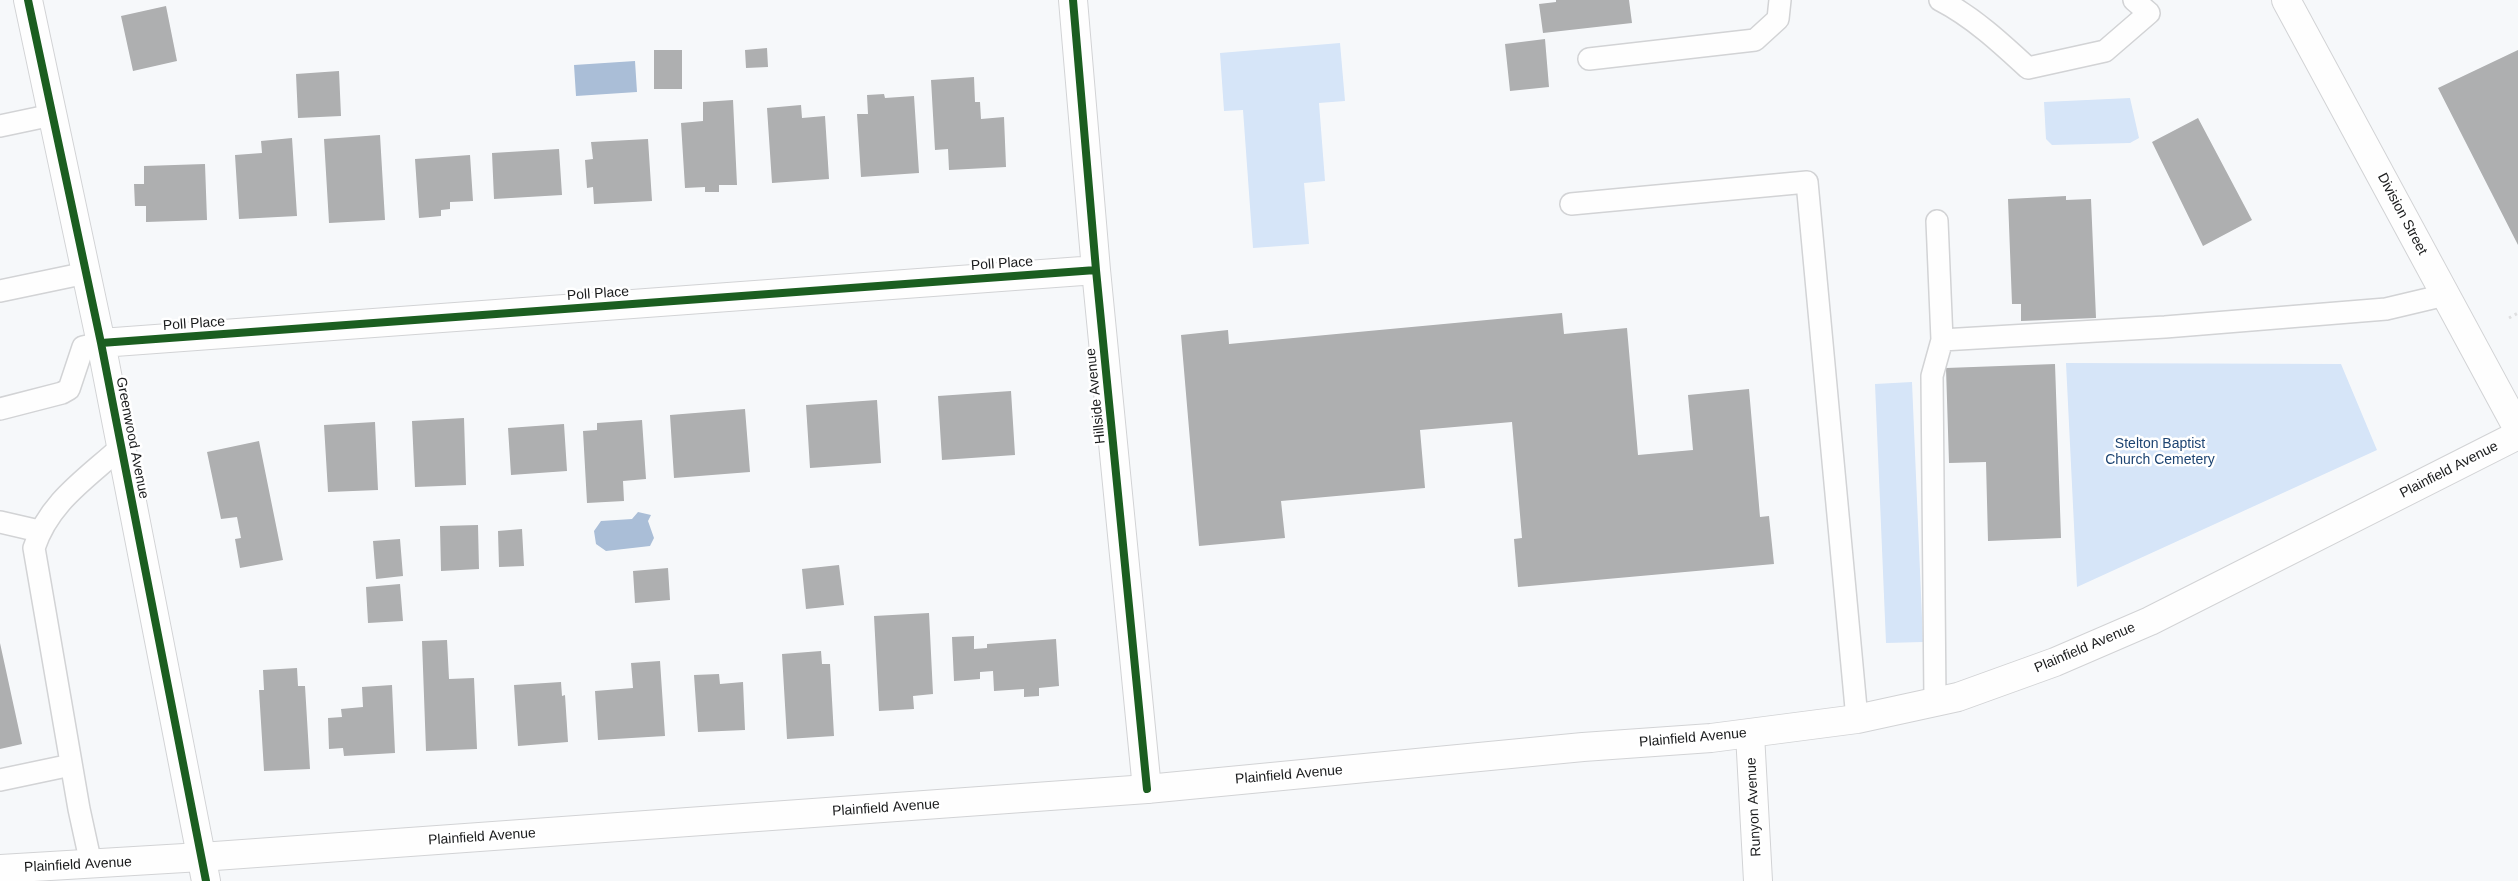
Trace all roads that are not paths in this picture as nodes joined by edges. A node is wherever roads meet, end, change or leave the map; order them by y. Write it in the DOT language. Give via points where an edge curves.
graph roads {
  1 [pos="28,0"];
  2 [pos="1073,0"];
  3 [pos="1780,0"];
  4 [pos="1940,0"];
  5 [pos="2134,0"];
  6 [pos="2286,0"];
  7 [pos="1589,59"];
  8 [pos="52,115"];
  9 [pos="0,126"];
  10 [pos="1571,204"];
  11 [pos="1937,221"];
  12 [pos="1096,270"];
  13 [pos="86,273"];
  14 [pos="0,292"];
  15 [pos="2446,295"];
  16 [pos="1942,340"];
  17 [pos="101,343"];
  18 [pos="0,409"];
  19 [pos="2518,429"];
  20 [pos="2518,436"];
  21 [pos="121,447"];
  22 [pos="0,522"];
  23 [pos="39,531"];
  24 [pos="1935,702"];
  25 [pos="1857,719"];
  26 [pos="1750,734"];
  27 [pos="71,765"];
  28 [pos="0,780"];
  29 [pos="1147,789"];
  30 [pos="91,864"];
  31 [pos="0,869"];
  32 [pos="203,869"];
  33 [pos="1758,881"];
  1 -- 8 [label="street, Greenwood Avenue"];
  2 -- 12 [label="street, Hillside Avenue"];
  3 -- 7 [label="lane" via="1778,20 1755,40"];
  4 -- 5 [label="lane" via="1990,34 2028,68 2105,51 2149,13"];
  6 -- 15 [label="street, Division Street"];
  8 -- 9 [label="lane"];
  8 -- 13 [label="street, Greenwood Avenue"];
  10 -- 25 [label="lane" via="1807,182"];
  11 -- 16 [label="lane"];
  12 -- 17 [label="street, Poll Place"];
  12 -- 29 [label="street, Hillside Avenue"];
  13 -- 14 [label="lane"];
  13 -- 17 [label="street, Greenwood Avenue"];
  15 -- 16 [label="lane" via="2377,309 2165,327"];
  15 -- 19 [label="street, Division Street"];
  16 -- 24 [label="lane" via="1932,376"];
  17 -- 18 [label="lane" via="83,347 69,388 62,393"];
  17 -- 21 [label="street, Greenwood Avenue"];
  20 -- 24 [label="street, Plainfield Avenue" via="2150,621 2055,662 1958,697"];
  21 -- 23 [label="lane" via="55,506"];
  21 -- 32 [label="street, Greenwood Avenue"];
  22 -- 23 [label="lane"];
  23 -- 27 [label="lane" via="34,548"];
  24 -- 25 [label="street, Plainfield Avenue"];
  25 -- 26 [label="street, Plainfield Avenue"];
  26 -- 29 [label="street, Plainfield Avenue"];
  26 -- 33 [label="street, Runyon Avenue"];
  27 -- 28 [label="lane"];
  27 -- 30 [label="lane"];
  29 -- 32 [label="street, Plainfield Avenue"];
  30 -- 31 [label="street, Plainfield Avenue"];
  30 -- 32 [label="street, Plainfield Avenue"];
}
